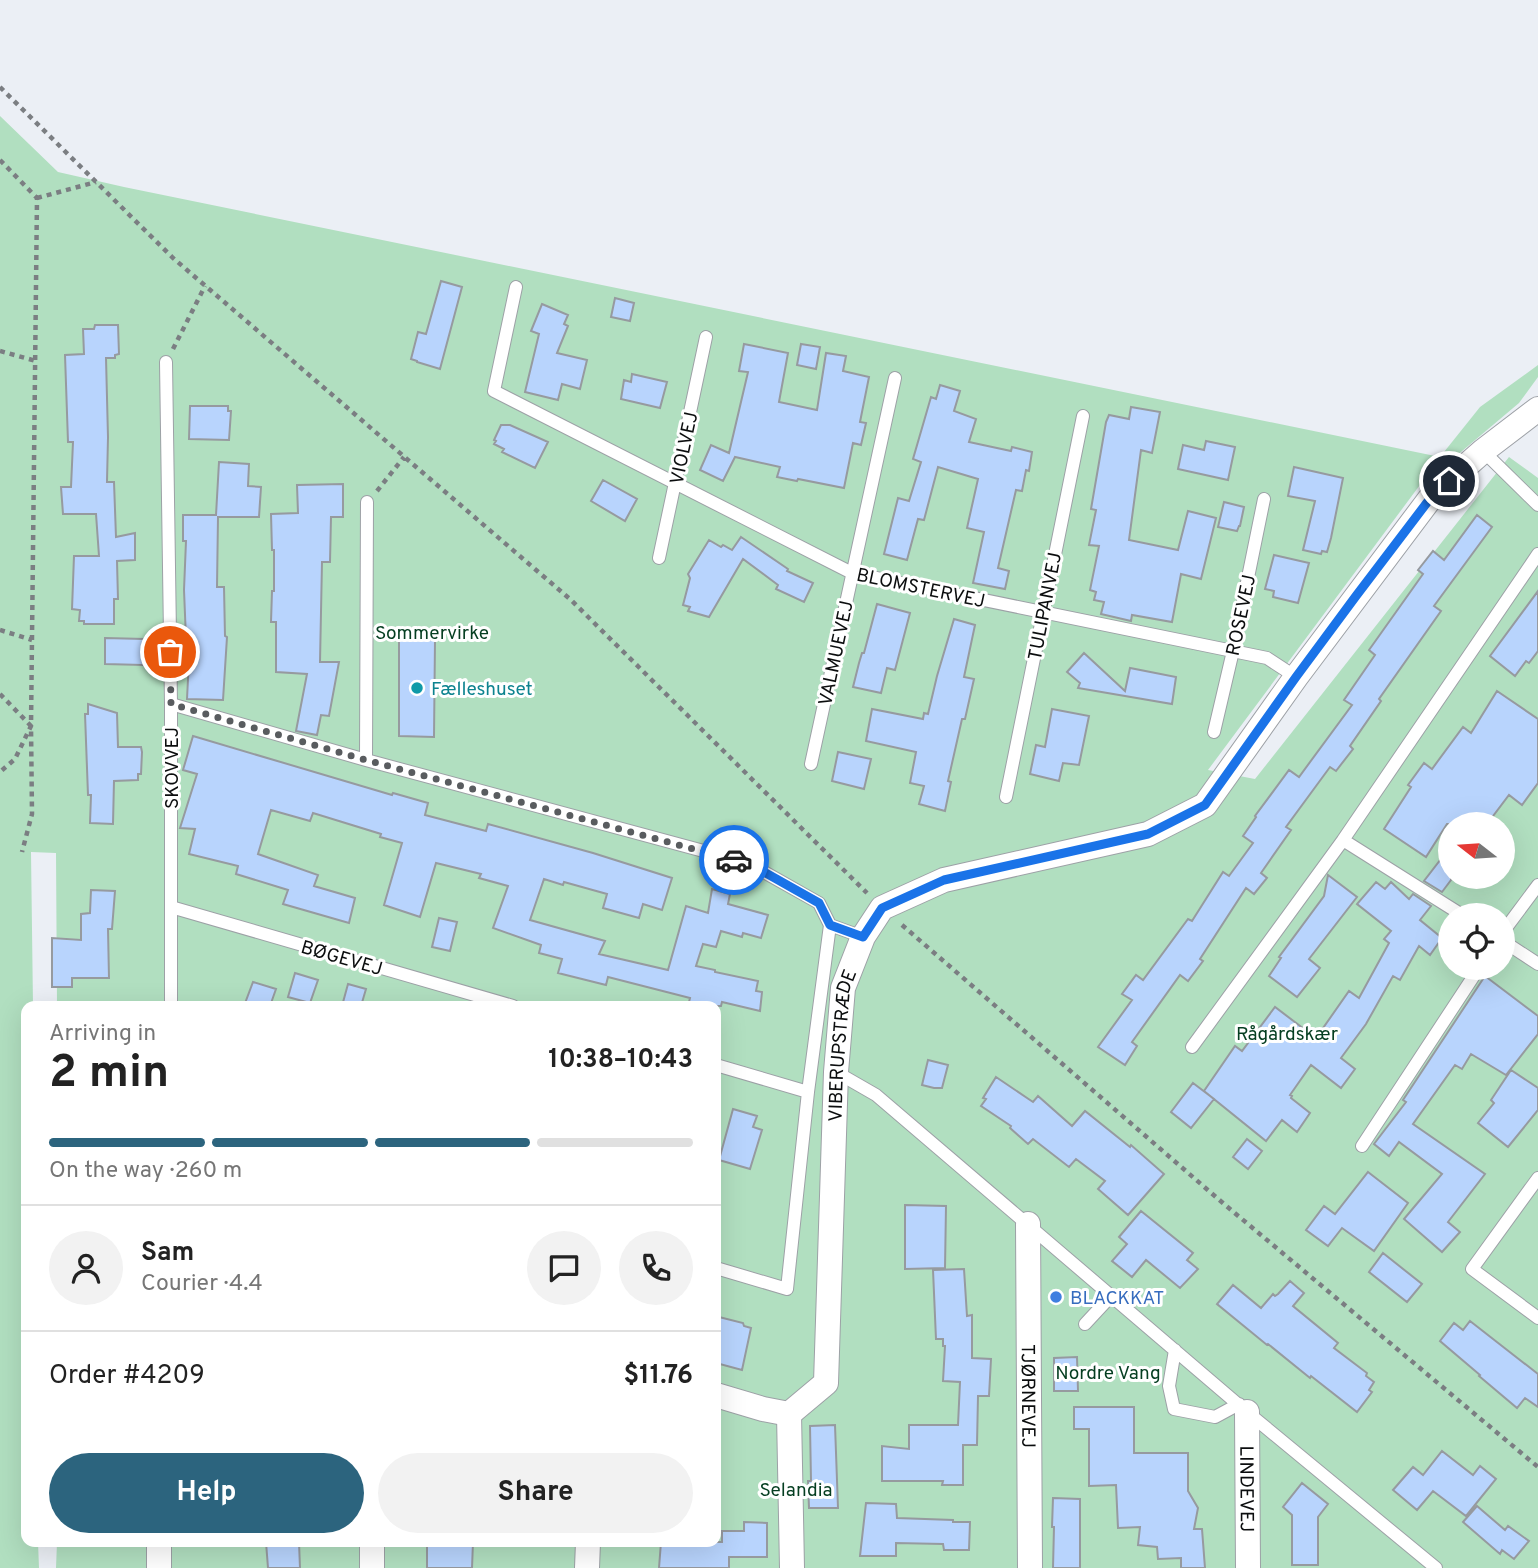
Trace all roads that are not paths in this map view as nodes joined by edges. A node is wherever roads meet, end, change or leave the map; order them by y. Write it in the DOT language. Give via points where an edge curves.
graph roads {
  1 [pos="516,287"];
  2 [pos="706,337"];
  3 [pos="166,362"];
  4 [pos="895,378"];
  5 [pos="1538,409"];
  6 [pos="1083,416"];
  7 [pos="1483,451"];
  8 [pos="676,483"];
  9 [pos="1264,499"];
  10 [pos="367,502"];
  11 [pos="1538,505"];
  12 [pos="1538,554"];
  13 [pos="659,558"];
  14 [pos="852,573"];
  15 [pos="1043,612"];
  16 [pos="1233,651"];
  17 [pos="1296,677"];
  18 [pos="171,704"];
  19 [pos="1214,732"];
  20 [pos="366,760"];
  21 [pos="811,764"];
  22 [pos="1006,797"];
  23 [pos="1343,840"];
  24 [pos="1538,885"];
  25 [pos="1443,903"];
  26 [pos="172,907"];
  27 [pos="1515,916"];
  28 [pos="830,925"];
  29 [pos="863,937"];
  30 [pos="1515,949"];
  31 [pos="1538,964"];
  32 [pos="1471,980"];
  33 [pos="170,1001"];
  34 [pos="496,1001"];
  35 [pos="1192,1047"];
  36 [pos="721,1066"];
  37 [pos="836,1072"];
  38 [pos="808,1092"];
  39 [pos="1362,1146"];
  40 [pos="1538,1178"];
  41 [pos="1028,1224"];
  42 [pos="721,1269"];
  43 [pos="1111,1296"];
  44 [pos="1538,1318"];
  45 [pos="1085,1324"];
  46 [pos="1175,1350"];
  47 [pos="721,1396"];
  48 [pos="1243,1408"];
  49 [pos="789,1413"];
  50 [pos="159,1547"];
  51 [pos="372,1547"];
  52 [pos="588,1547"];
  53 [pos="159,1568"];
  54 [pos="372,1568"];
  55 [pos="587,1568"];
  56 [pos="792,1568"];
  57 [pos="1030,1568"];
  58 [pos="1248,1568"];
  59 [pos="1436,1568"];
  1 -- 8 [label="lane, BLOMSTERVEJ" via="494,391"];
  2 -- 8 [label="lane, VIOLVEJ"];
  3 -- 18 [label="lane, SKOVVEJ"];
  4 -- 14 [label="lane, VALMUEVEJ"];
  5 -- 7 [label="street"];
  6 -- 15 [label="lane, TULIPANVEJ"];
  7 -- 11 [label="lane"];
  7 -- 17 [label="street" via="1432,496"];
  8 -- 13 [label="lane, VIOLVEJ"];
  8 -- 14 [label="lane, BLOMSTERVEJ"];
  9 -- 16 [label="lane, ROSEVEJ"];
  10 -- 20 [label="lane"];
  12 -- 23 [label="lane"];
  14 -- 15 [label="lane, BLOMSTERVEJ"];
  14 -- 21 [label="lane, VALMUEVEJ"];
  15 -- 16 [label="lane, BLOMSTERVEJ"];
  15 -- 22 [label="lane, TULIPANVEJ"];
  16 -- 17 [label="lane, BLOMSTERVEJ" via="1267,658"];
  16 -- 19 [label="lane, ROSEVEJ"];
  17 -- 29 [label="street, VIBERUPSTRÆDE" via="1205,805 1148,834 944,880 882,908"];
  18 -- 20 [label="lane"];
  18 -- 26 [label="lane, SKOVVEJ"];
  20 -- 28 [label="lane" via="748,863 819,903"];
  23 -- 25 [label="lane"];
  23 -- 35 [label="lane"];
  24 -- 27 [label="lane"];
  26 -- 33 [label="lane, SKOVVEJ"];
  26 -- 34 [label="lane, BØGEVEJ"];
  28 -- 29 [label="lane"];
  28 -- 38 [label="lane"];
  29 -- 37 [label="street, VIBERUPSTRÆDE" via="843,988"];
  30 -- 31 [label="lane"];
  32 -- 39 [label="lane"];
  36 -- 38 [label="lane"];
  37 -- 41 [label="lane" via="876,1095"];
  37 -- 49 [label="street, VIBERUPSTRÆDE" via="826,1383"];
  38 -- 42 [label="lane" via="787,1289"];
  40 -- 44 [label="lane" via="1472,1269"];
  41 -- 43 [label="lane"];
  41 -- 57 [label="street, TJØRNEVEJ"];
  43 -- 45 [label="lane"];
  43 -- 46 [label="lane"];
  46 -- 48 [label="lane"];
  46 -- 48 [label="lane" via="1169,1386 1174,1409 1216,1417"];
  47 -- 49 [label="street"];
  48 -- 58 [label="street, LINDEVEJ"];
  48 -- 59 [label="lane"];
  49 -- 56 [label="street"];
  50 -- 53 [label="street"];
  51 -- 54 [label="street"];
  52 -- 55 [label="street"];
}
